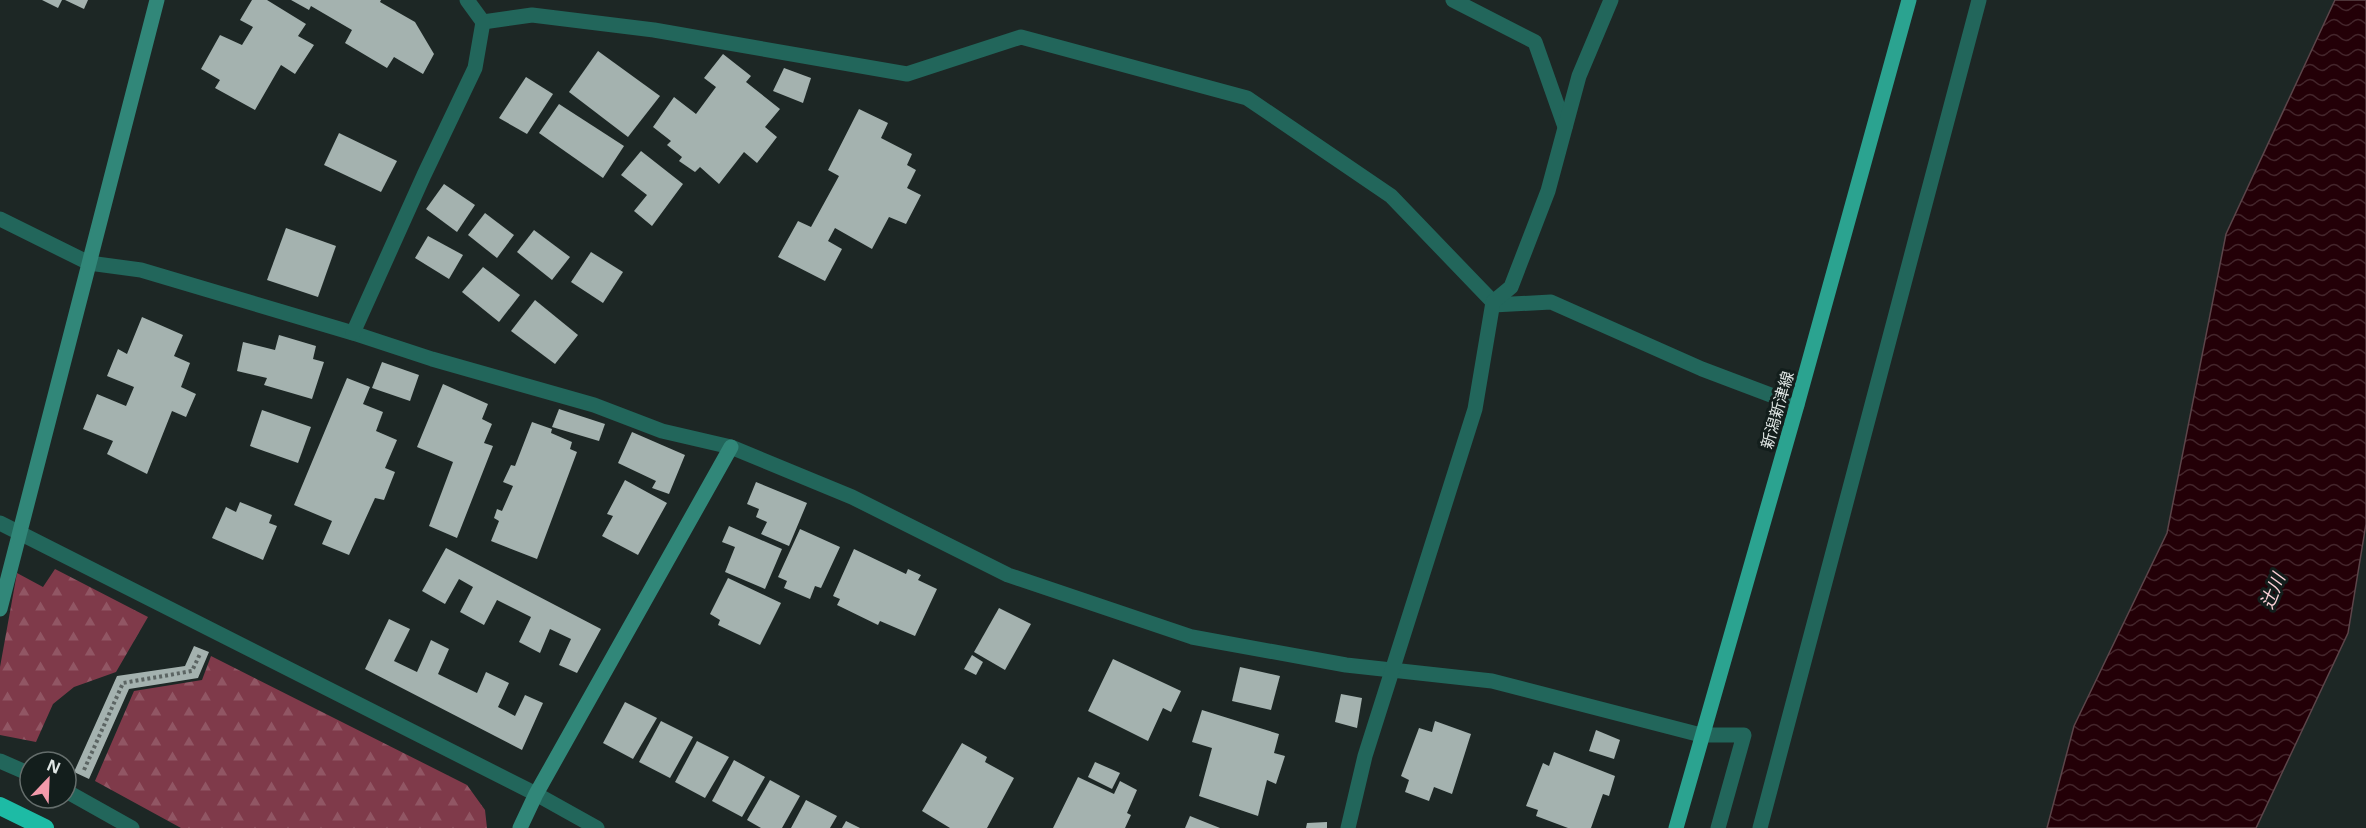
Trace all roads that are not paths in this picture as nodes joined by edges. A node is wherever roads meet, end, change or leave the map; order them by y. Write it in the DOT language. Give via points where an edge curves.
graph roads {
  1 [pos="157,0"];
  2 [pos="467,0"];
  3 [pos="1453,0"];
  4 [pos="1611,0"];
  5 [pos="1909,0"];
  6 [pos="1979,0"];
  7 [pos="483,22"];
  8 [pos="1565,127"];
  9 [pos="0,219"];
  10 [pos="89,263"];
  11 [pos="1493,303"];
  12 [pos="353,333"];
  13 [pos="1797,405"];
  14 [pos="731,447"];
  15 [pos="0,523"];
  16 [pos="20,531"];
  17 [pos="0,609"];
  18 [pos="1392,670"];
  19 [pos="1701,735"];
  20 [pos="0,761"];
  21 [pos="18,769"];
  22 [pos="536,794"];
  23 [pos="78,798"];
  24 [pos="0,806"];
  25 [pos="45,828"];
  26 [pos="132,828"];
  27 [pos="520,828"];
  28 [pos="597,828"];
  29 [pos="1348,828"];
  30 [pos="1676,828"];
  31 [pos="1718,828"];
  32 [pos="1760,828"];
  1 -- 10 [label="street"];
  2 -- 7 [label="street"];
  3 -- 8 [label="street" via="1535,42"];
  4 -- 8 [label="street" via="1579,76"];
  5 -- 13 [label="main road, 新潟新津線"];
  6 -- 32 [label="street"];
  7 -- 11 [label="street" via="532,15 654,30 908,74 1022,37 1247,98 1391,196"];
  7 -- 12 [label="street" via="475,68"];
  8 -- 11 [label="street" via="1548,192 1511,287"];
  9 -- 10 [label="street"];
  10 -- 12 [label="street" via="141,270"];
  10 -- 16 [label="street"];
  11 -- 13 [label="street" via="1551,302 1702,369"];
  11 -- 18 [label="street" via="1475,409"];
  12 -- 14 [label="street" via="594,405 662,431"];
  13 -- 19 [label="main road, 新潟新津線"];
  14 -- 18 [label="street" via="852,497 1008,575 1116,612 1192,637"];
  14 -- 22 [label="street"];
  15 -- 16 [label="street"];
  16 -- 17 [label="street"];
  16 -- 22 [label="street"];
  18 -- 19 [label="street" via="1492,681"];
  18 -- 29 [label="street"];
  19 -- 30 [label="main road, 新潟新津線"];
  19 -- 31 [label="street" via="1744,735"];
  20 -- 21 [label="street"];
  22 -- 27 [label="street"];
  22 -- 28 [label="street"];
  23 -- 26 [label="street"];
  24 -- 25 [label="highway"];
}
